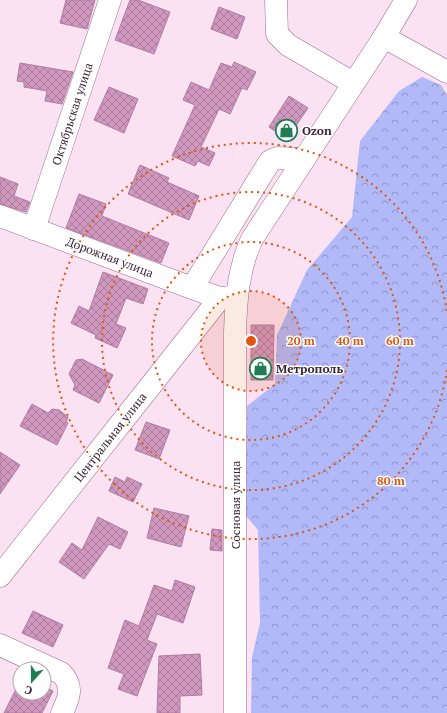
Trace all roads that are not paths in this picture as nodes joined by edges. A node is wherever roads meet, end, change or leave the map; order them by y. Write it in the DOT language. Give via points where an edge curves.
graph roads {
  1 [pos="110,0"];
  2 [pos="276,0"];
  3 [pos="406,0"];
  4 [pos="384,37"];
  5 [pos="447,72"];
  6 [pos="353,83"];
  7 [pos="304,159"];
  8 [pos="0,216"];
  9 [pos="34,229"];
  10 [pos="192,288"];
  11 [pos="228,297"];
  12 [pos="0,576"];
  13 [pos="0,645"];
  14 [pos="62,713"];
  15 [pos="235,713"];
  1 -- 9 [label="street, Октябрьская улица"];
  2 -- 6 [label="street" via="277,34 288,45"];
  3 -- 4 [label="street, Центральная улица"];
  4 -- 5 [label="street"];
  4 -- 6 [label="street, Центральная улица"];
  6 -- 7 [label="street, Центральная улица"];
  7 -- 10 [label="street" via="277,158 270,161"];
  7 -- 11 [label="street, Центральная улица" via="252,239"];
  8 -- 9 [label="street, Дорожная улица"];
  9 -- 10 [label="street, Дорожная улица"];
  10 -- 11 [label="street, Дорожная улица"];
  11 -- 12 [label="street, Центральная улица"];
  11 -- 15 [label="street, Сосновая улица"];
  13 -- 14 [label="street" via="61,673 66,678 70,686 69,695"];
}
